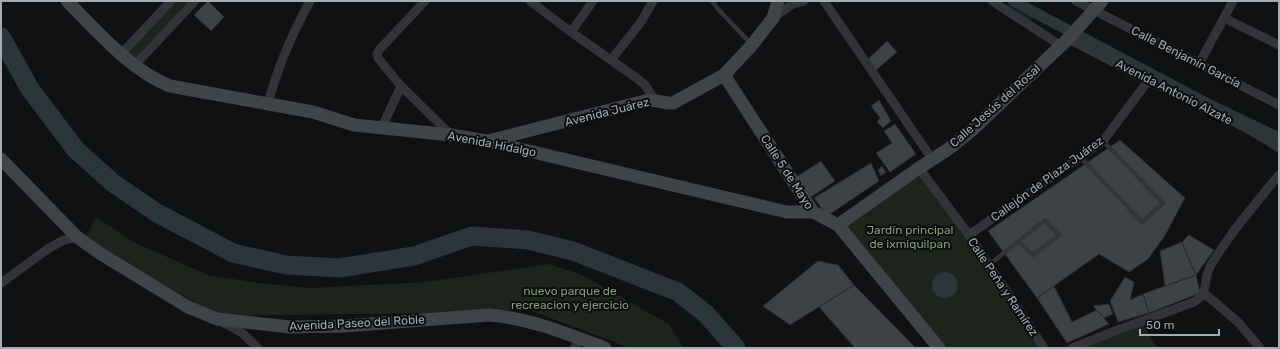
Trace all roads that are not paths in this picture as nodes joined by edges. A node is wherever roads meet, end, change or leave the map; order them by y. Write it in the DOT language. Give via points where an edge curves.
graph roads {
  1 [pos="171,1"];
  2 [pos="195,1"];
  3 [pos="310,1"];
  4 [pos="425,1"];
  5 [pos="530,1"];
  6 [pos="593,1"];
  7 [pos="653,1"];
  8 [pos="712,1"];
  9 [pos="778,1"];
  10 [pos="804,1"];
  11 [pos="824,1"];
  12 [pos="992,1"];
  13 [pos="1076,1"];
  14 [pos="1102,1"];
  15 [pos="1233,1"];
  16 [pos="73,3"];
  17 [pos="1090,13"];
  18 [pos="773,18"];
  19 [pos="1224,18"];
  20 [pos="571,32"];
  21 [pos="1066,39"];
  22 [pos="752,45"];
  23 [pos="1279,45"];
  24 [pos="121,54"];
  25 [pos="611,60"];
  26 [pos="1199,64"];
  27 [pos="134,66"];
  28 [pos="724,75"];
  29 [pos="1148,81"];
  30 [pos="401,86"];
  31 [pos="655,100"];
  32 [pos="268,104"];
  33 [pos="1279,105"];
  34 [pos="382,128"];
  35 [pos="451,135"];
  36 [pos="486,141"];
  37 [pos="1103,141"];
  38 [pos="1279,148"];
  39 [pos="1080,157"];
  40 [pos="1,159"];
  41 [pos="932,159"];
  42 [pos="919,168"];
  43 [pos="1279,175"];
  44 [pos="813,212"];
  45 [pos="838,226"];
  46 [pos="969,235"];
  47 [pos="77,237"];
  48 [pos="1019,242"];
  49 [pos="989,265"];
  50 [pos="1,283"];
  51 [pos="1204,293"];
  52 [pos="217,319"];
  53 [pos="577,343"];
  54 [pos="258,348"];
  55 [pos="606,348"];
  56 [pos="939,348"];
  57 [pos="1044,348"];
  58 [pos="1072,348"];
  59 [pos="1260,348"];
  1 -- 24 [label="street"];
  2 -- 27 [label="street"];
  3 -- 32 [label="street" via="289,42 274,80"];
  4 -- 30 [label="street" via="377,54"];
  5 -- 20 [label="street"];
  6 -- 20 [label="street"];
  7 -- 25 [label="street" via="641,22"];
  8 -- 22 [label="lane"];
  9 -- 18 [label="street, Avenida Juárez"];
  10 -- 18 [label="street" via="791,5"];
  11 -- 41 [label="street"];
  12 -- 21 [label="street, Avenida Antonio Alzate"];
  13 -- 17 [label="street, Calle Benjamín García"];
  14 -- 17 [label="street, Calle Jesús del Rosal"];
  15 -- 19 [label="street"];
  16 -- 24 [label="street, Avenida Hidalgo"];
  17 -- 21 [label="street, Calle Jesús del Rosal"];
  17 -- 26 [label="street, Calle Benjamín García"];
  18 -- 22 [label="street, Avenida Juárez"];
  19 -- 23 [label="street"];
  19 -- 26 [label="street"];
  20 -- 25 [label="street"];
  21 -- 29 [label="street, Avenida Antonio Alzate" via="1091,49"];
  21 -- 41 [label="street, Calle Jesús del Rosal" via="970,132"];
  22 -- 28 [label="street, Avenida Juárez"];
  24 -- 27 [label="street, Avenida Hidalgo"];
  25 -- 31 [label="street" via="641,82"];
  26 -- 33 [label="street, Calle Benjamín García"];
  27 -- 32 [label="street, Avenida Hidalgo" via="156,81 170,86"];
  28 -- 31 [label="street, Avenida Juárez" via="673,103"];
  28 -- 44 [label="street, Calle 5 de Mayo"];
  29 -- 37 [label="street, Callejón de Plaza Juárez"];
  29 -- 38 [label="street, Avenida Antonio Alzate" via="1219,114"];
  30 -- 34 [label="street"];
  30 -- 35 [label="street"];
  31 -- 36 [label="street, Avenida Juárez"];
  32 -- 34 [label="street, Avenida Hidalgo" via="313,112 354,125"];
  34 -- 35 [label="street, Avenida Hidalgo"];
  35 -- 36 [label="street, Avenida Hidalgo"];
  36 -- 44 [label="street, Avenida Hidalgo" via="787,212"];
  37 -- 39 [label="street, Callejón de Plaza Juárez"];
  37 -- 39 [label="lane" via="1163,202 1142,222"];
  39 -- 46 [label="street, Callejón de Plaza Juárez"];
  40 -- 47 [label="street, Avenida Paseo del Roble"];
  41 -- 42 [label="street, Calle Jesús del Rosal"];
  42 -- 45 [label="street, Calle Jesús del Rosal"];
  42 -- 46 [label="street, Calle Peña y Ramírez"];
  43 -- 51 [label="street" via="1258,199 1210,266"];
  44 -- 45 [label="street, Calle 5 de Mayo"];
  45 -- 56 [label="street, Calle 5 de Mayo"];
  46 -- 49 [label="street, Calle Peña y Ramírez"];
  47 -- 50 [label="street" via="49,248"];
  47 -- 52 [label="street, Avenida Paseo del Roble" via="188,306"];
  48 -- 48 [label="lane" via="1046,220 1059,235 1033,255"];
  48 -- 49 [label="lane"];
  49 -- 57 [label="street, Calle Peña y Ramírez"];
  51 -- 58 [label="street" via="1194,302"];
  51 -- 59 [label="street" via="1238,322"];
  52 -- 53 [label="street, Avenida Paseo del Roble" via="290,327 344,326 489,315 509,316 525,320"];
  52 -- 54 [label="street" via="241,332"];
  53 -- 55 [label="street, Avenida Paseo del Roble"];
}
